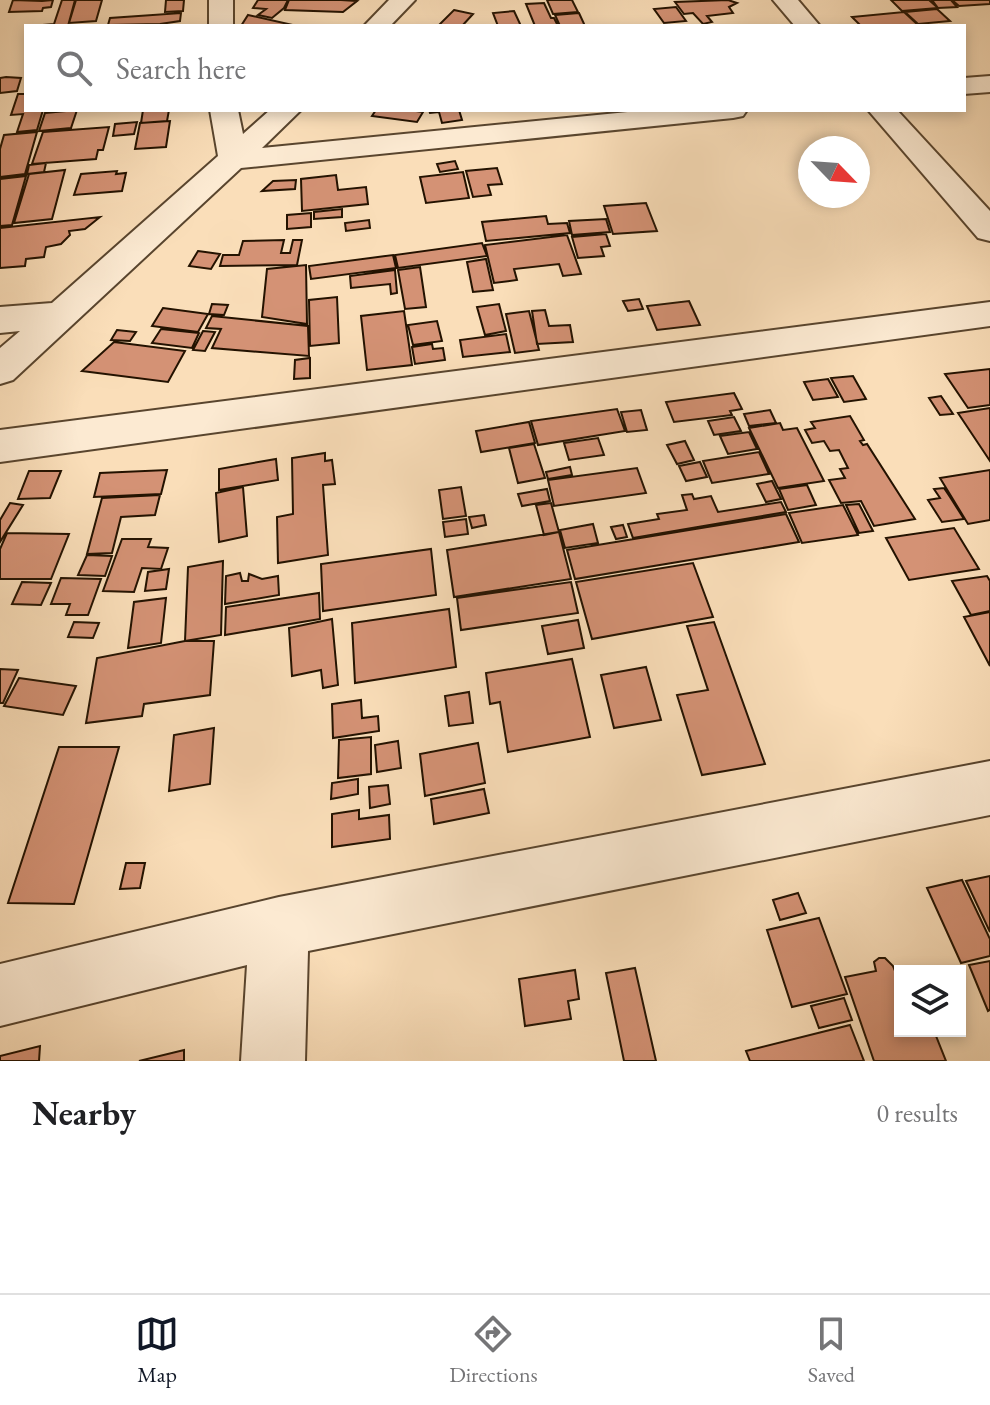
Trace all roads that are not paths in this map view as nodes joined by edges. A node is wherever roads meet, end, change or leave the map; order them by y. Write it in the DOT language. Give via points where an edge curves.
graph roads {
  1 [pos="221,0"];
  2 [pos="403,0"];
  3 [pos="785,0"];
  4 [pos="221,24"];
  5 [pos="378,24"];
  6 [pos="806,24"];
  7 [pos="990,84"];
  8 [pos="966,86"];
  9 [pos="224,112"];
  10 [pos="285,112"];
  11 [pos="713,112"];
  12 [pos="884,112"];
  13 [pos="234,160"];
  14 [pos="990,231"];
  15 [pos="64,314"];
  16 [pos="990,314"];
  17 [pos="0,320"];
  18 [pos="0,370"];
  19 [pos="0,446"];
  20 [pos="990,788"];
  21 [pos="279,927"];
  22 [pos="0,995"];
  23 [pos="273,1061"];
  1 -- 4 [label="street"];
  2 -- 5 [label="street"];
  3 -- 6 [label="street"];
  7 -- 8 [label="street"];
  9 -- 13 [label="street"];
  10 -- 13 [label="street"];
  11 -- 13 [label="street"];
  12 -- 14 [label="street"];
  13 -- 15 [label="street"];
  15 -- 17 [label="street"];
  15 -- 18 [label="street"];
  16 -- 19 [label="street"];
  20 -- 21 [label="street"];
  21 -- 22 [label="street"];
  21 -- 23 [label="street"];
}
